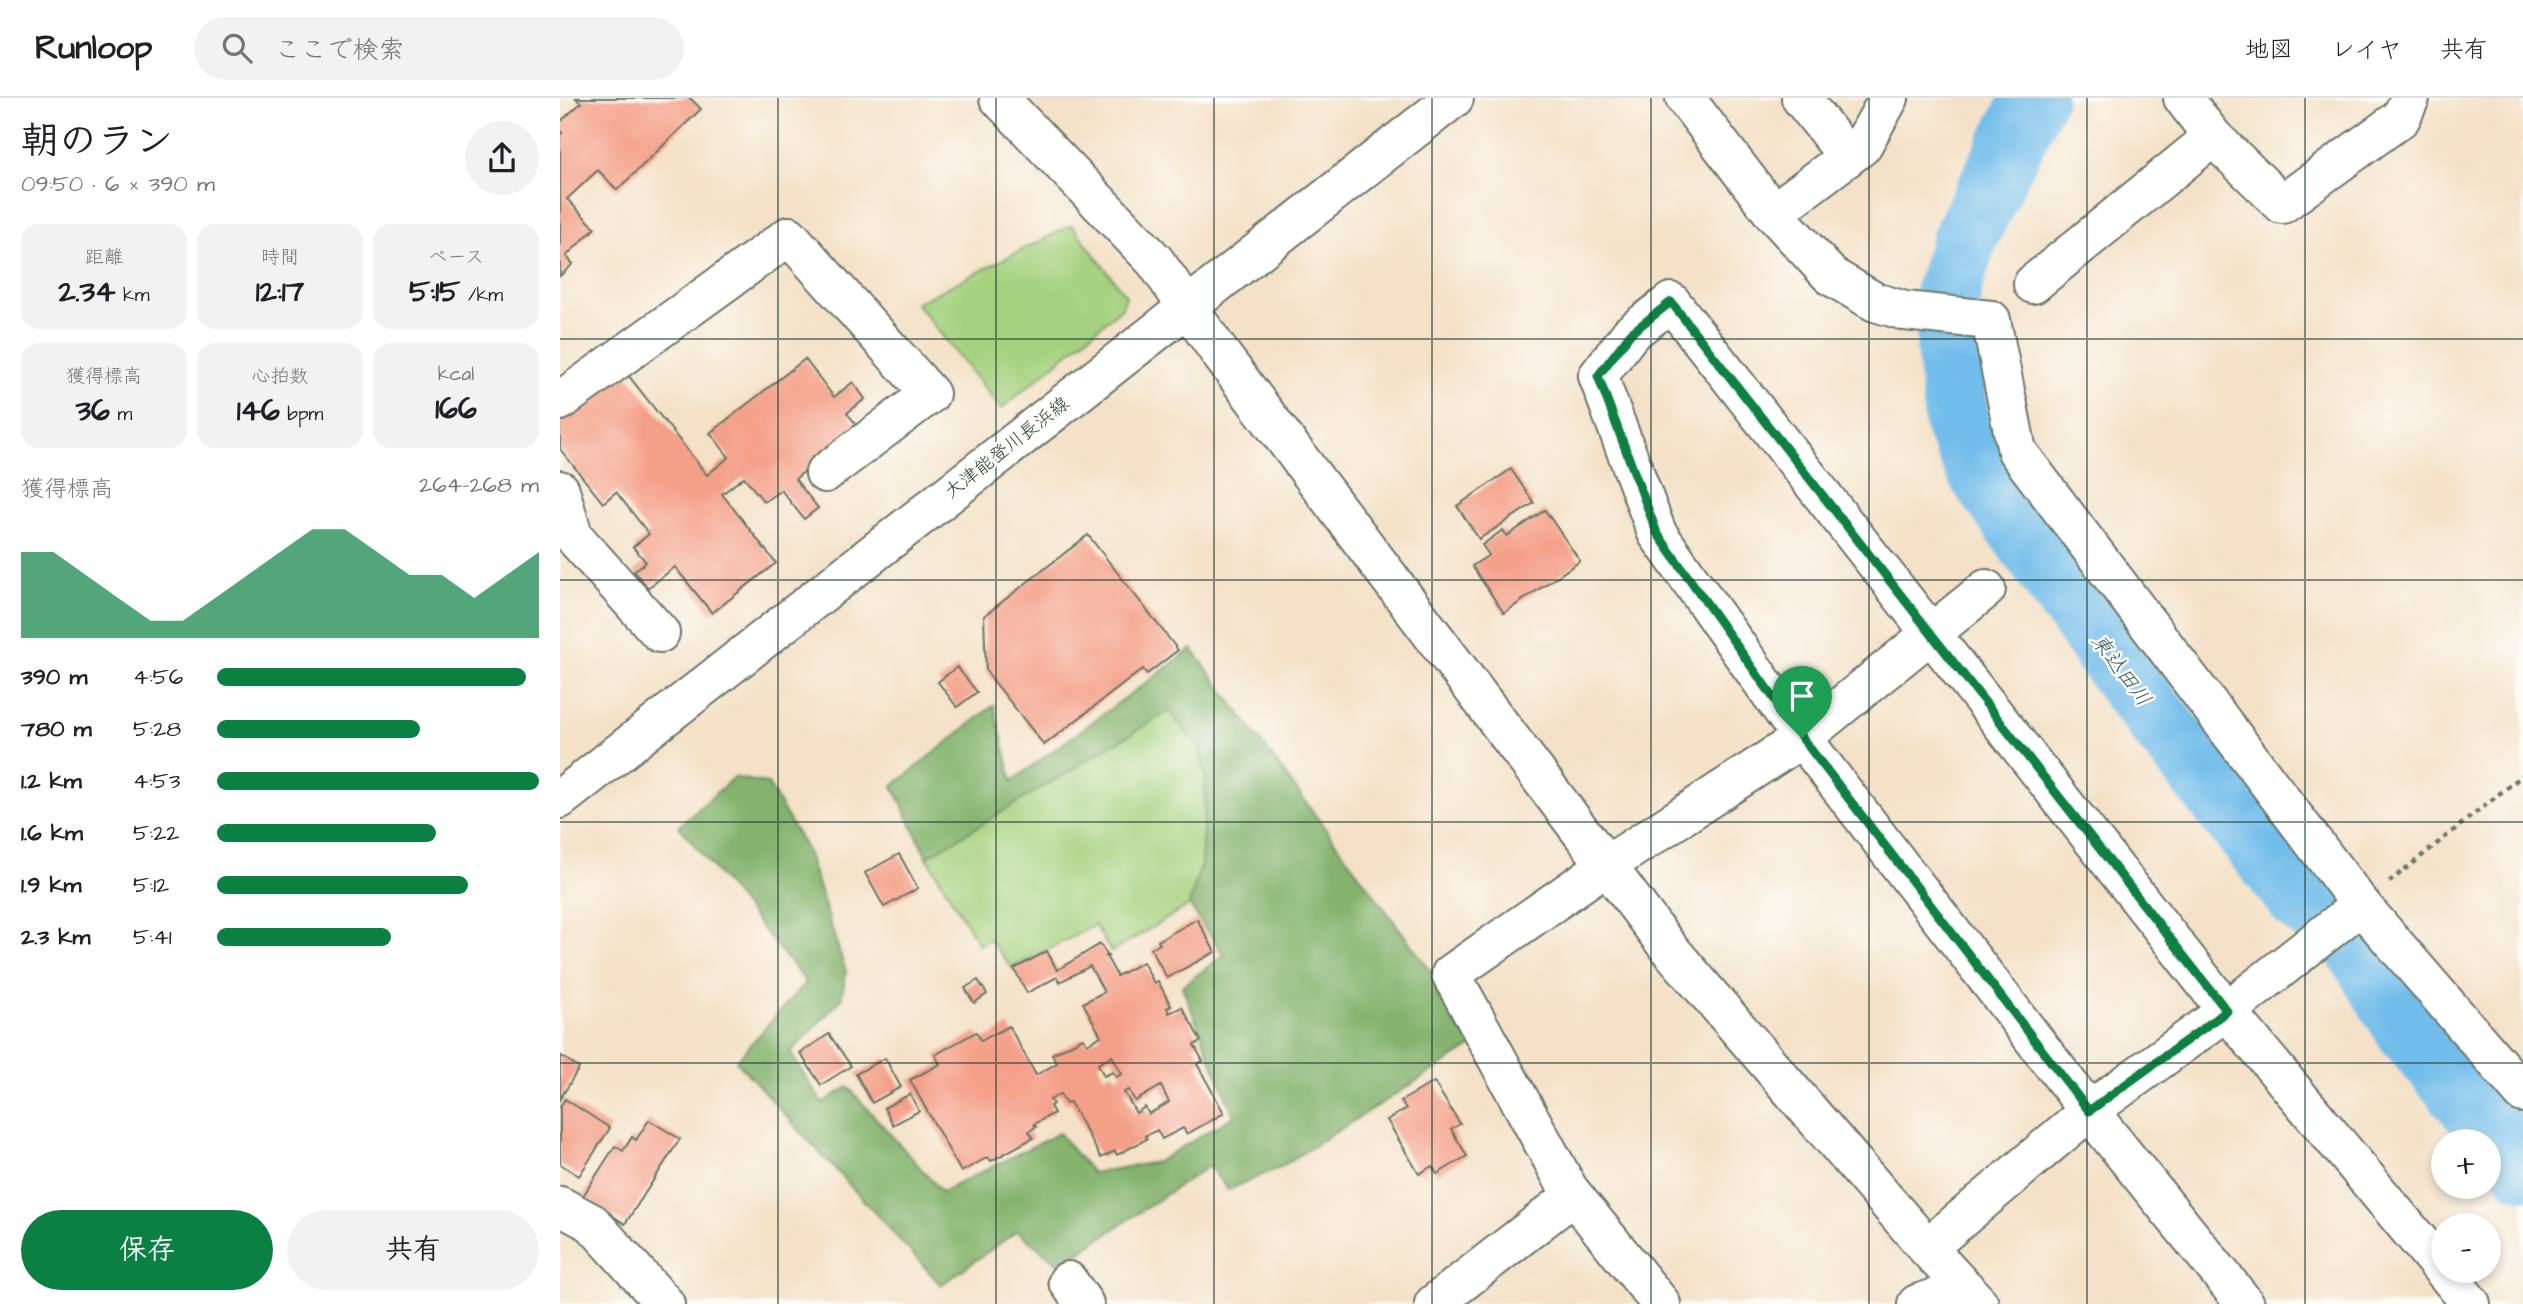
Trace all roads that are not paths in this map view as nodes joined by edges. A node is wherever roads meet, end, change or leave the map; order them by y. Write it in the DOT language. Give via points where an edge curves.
graph roads {
  1 [pos="999,98"];
  2 [pos="1454,98"];
  3 [pos="1685,98"];
  4 [pos="1801,98"];
  5 [pos="1889,98"];
  6 [pos="2183,98"];
  7 [pos="2410,98"];
  8 [pos="2213,137"];
  9 [pos="1848,157"];
  10 [pos="1773,213"];
  11 [pos="2033,284"];
  12 [pos="1186,307"];
  13 [pos="560,401"];
  14 [pos="825,473"];
  15 [pos="560,490"];
  16 [pos="1986,589"];
  17 [pos="660,633"];
  18 [pos="1931,634"];
  19 [pos="1802,738"];
  20 [pos="560,799"];
  21 [pos="1607,865"];
  22 [pos="2356,908"];
  23 [pos="2227,1011"];
  24 [pos="2523,1093"];
  25 [pos="2089,1111"];
  26 [pos="1573,1196"];
  27 [pos="560,1206"];
  28 [pos="1927,1248"];
  29 [pos="2431,1256"];
  30 [pos="2454,1283"];
  31 [pos="1972,1296"];
  32 [pos="665,1304"];
  33 [pos="1434,1304"];
  34 [pos="1661,1304"];
  35 [pos="1917,1304"];
  36 [pos="2245,1304"];
  37 [pos="2471,1304"];
  1 -- 12 [label="street" via="1155,261"];
  2 -- 12 [label="street, 大津能登川長浜線"];
  3 -- 10 [label="street"];
  4 -- 9 [label="street"];
  5 -- 9 [label="street" via="1862,146"];
  6 -- 8 [label="street"];
  7 -- 8 [label="street" via="2401,118 2282,204"];
  8 -- 11 [label="street"];
  9 -- 10 [label="street"];
  10 -- 22 [label="street" via="1830,276 1875,302 1991,320 2017,451"];
  12 -- 20 [label="street, 大津能登川長浜線"];
  12 -- 21 [label="street"];
  13 -- 14 [label="street" via="789,236 930,394"];
  15 -- 17 [label="street" via="573,536"];
  16 -- 18 [label="street"];
  18 -- 19 [label="street"];
  18 -- 19 [label="street" via="1671,302 1631,333 1598,376 1657,533"];
  18 -- 23 [label="street"];
  19 -- 21 [label="street"];
  19 -- 25 [label="street"];
  21 -- 26 [label="street" via="1451,974"];
  21 -- 28 [label="street" via="1668,947"];
  22 -- 23 [label="street"];
  22 -- 24 [label="street"];
  23 -- 25 [label="street"];
  23 -- 29 [label="street"];
  25 -- 28 [label="street"];
  25 -- 36 [label="street"];
  26 -- 33 [label="street"];
  26 -- 34 [label="street"];
  27 -- 32 [label="street" via="592,1223"];
  28 -- 31 [label="street"];
  30 -- 37 [label="street"];
  31 -- 35 [label="street"];
}
